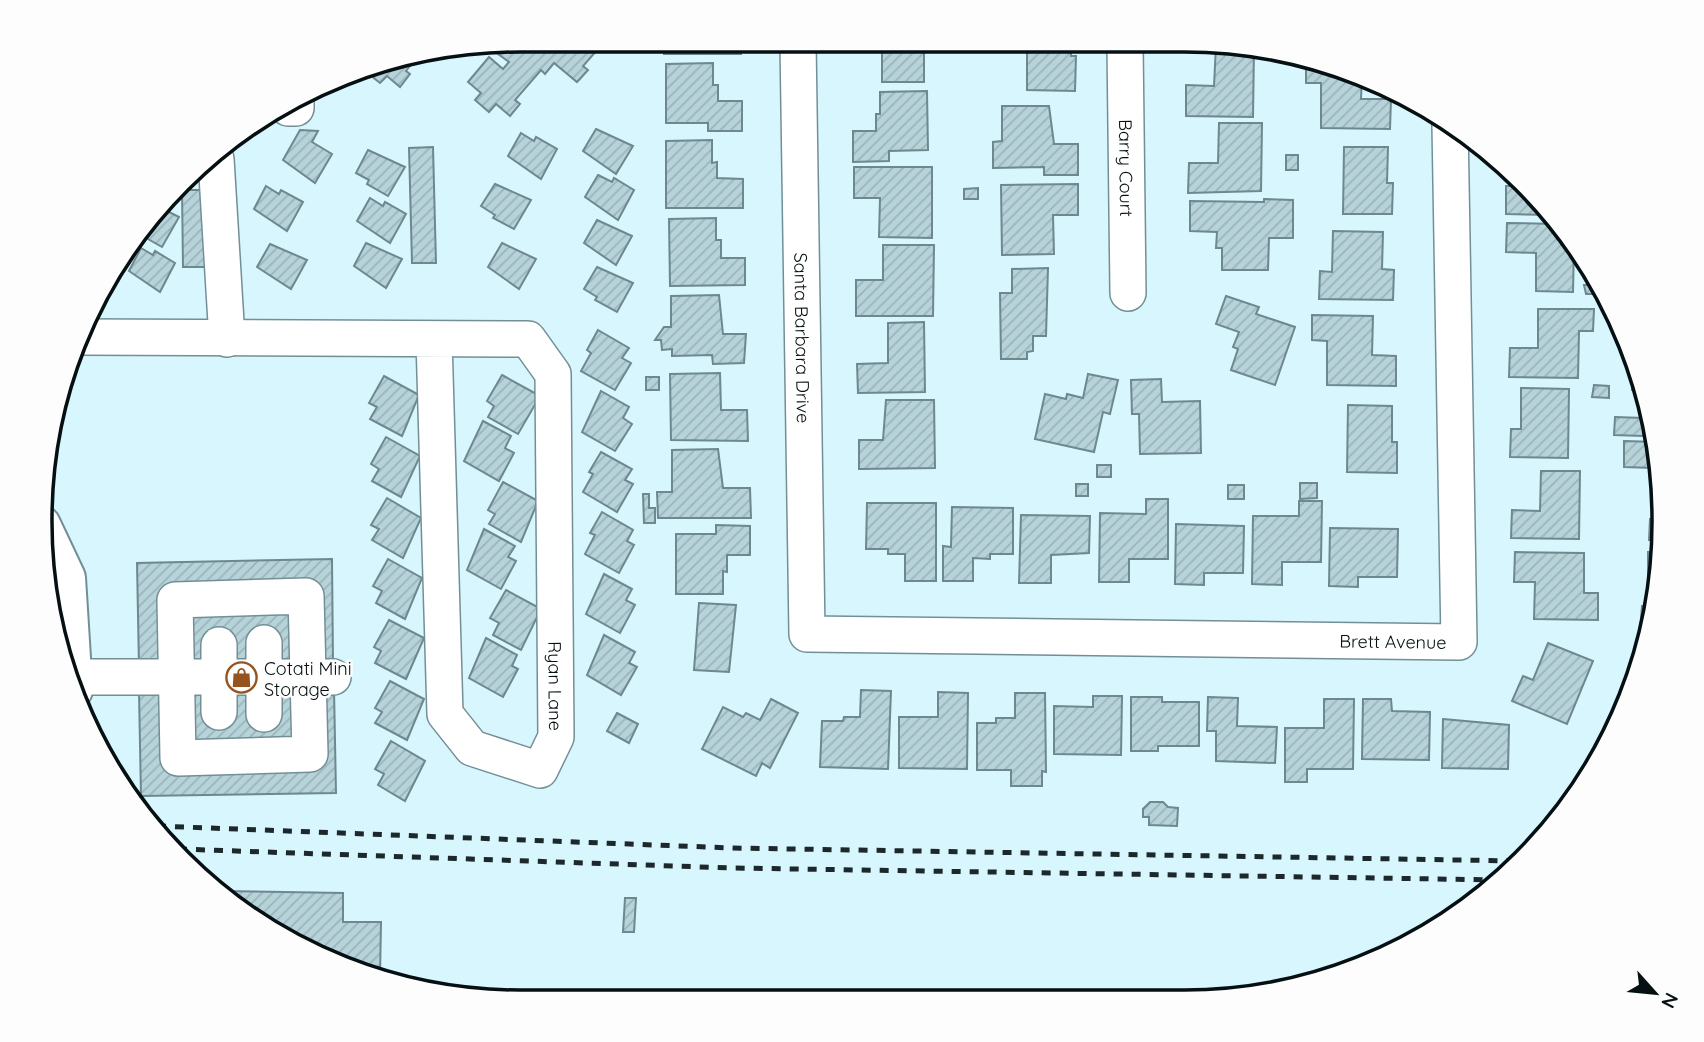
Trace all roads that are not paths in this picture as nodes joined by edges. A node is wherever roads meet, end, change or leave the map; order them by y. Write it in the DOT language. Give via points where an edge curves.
graph roads {
  1 [pos="798,52"];
  2 [pos="1125,52"];
  3 [pos="1450,136"];
  4 [pos="216,165"];
  5 [pos="1128,293"];
  6 [pos="90,337"];
  7 [pos="227,339"];
  8 [pos="434,340"];
  9 [pos="54,553"];
  10 [pos="807,634"];
  11 [pos="264,643"];
  12 [pos="69,646"];
  13 [pos="321,677"];
  14 [pos="264,678"];
  15 [pos="177,679"];
  16 [pos="80,681"];
  17 [pos="264,714"];
  1 -- 10 [label="street, Santa Barbara Drive"];
  2 -- 5 [label="street, Barry Court"];
  3 -- 10 [label="street, Brett Avenue" via="1459,642"];
  4 -- 7 [label="street"];
  6 -- 7 [label="street, Ryan Lane"];
  7 -- 8 [label="street, Ryan Lane"];
  8 -- 8 [label="street, Ryan Lane" via="527,339 553,374 556,737 540,770 472,748 445,714"];
  9 -- 12 [label="main road" via="66,578"];
  11 -- 14 [label="street"];
  13 -- 14 [label="street"];
  13 -- 15 [label="street" via="310,754 178,758"];
  13 -- 15 [label="street" via="306,596 175,600"];
  14 -- 15 [label="street"];
  14 -- 17 [label="street"];
  15 -- 16 [label="street"];
}
